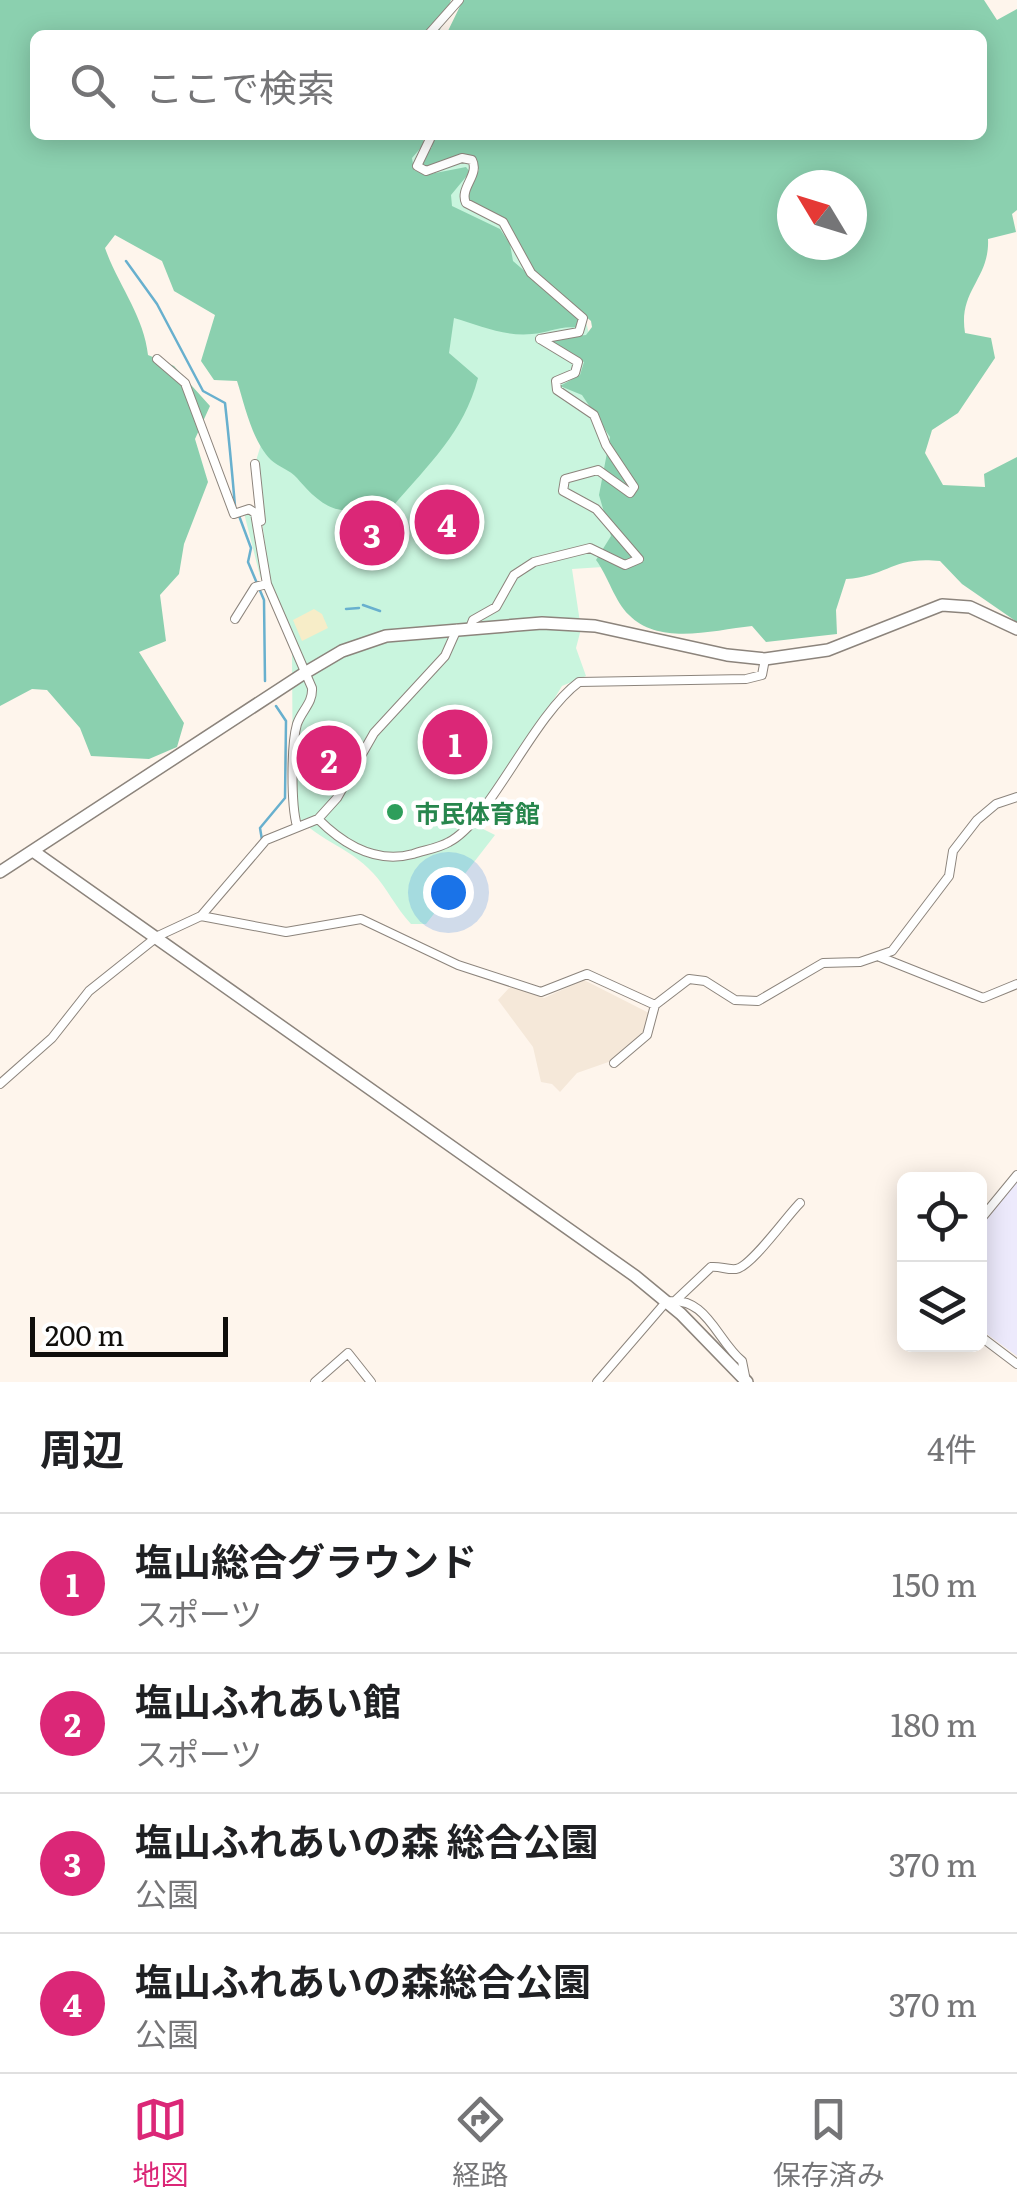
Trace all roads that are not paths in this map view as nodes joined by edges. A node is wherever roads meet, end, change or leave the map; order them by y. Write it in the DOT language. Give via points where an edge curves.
graph roads {
  1 [pos="459,0"];
  2 [pos="434,30"];
  3 [pos="426,140"];
  4 [pos="156,359"];
  5 [pos="255,464"];
  6 [pos="263,541"];
  7 [pos="262,585"];
  8 [pos="235,619"];
  9 [pos="464,629"];
  10 [pos="1017,629"];
  11 [pos="765,659"];
  12 [pos="303,674"];
  13 [pos="1017,798"];
  14 [pos="318,819"];
  15 [pos="297,826"];
  16 [pos="33,851"];
  17 [pos="0,872"];
  18 [pos="201,916"];
  19 [pos="158,936"];
  20 [pos="880,957"];
  21 [pos="1017,984"];
  22 [pos="654,1006"];
  23 [pos="614,1063"];
  24 [pos="0,1084"];
  25 [pos="1017,1175"];
  26 [pos="800,1203"];
  27 [pos="987,1211"];
  28 [pos="671,1302"];
  29 [pos="987,1341"];
  30 [pos="1017,1364"];
  31 [pos="746,1381"];
  32 [pos="315,1382"];
  33 [pos="371,1382"];
  34 [pos="597,1382"];
  1 -- 2 [label="street"];
  3 -- 9 [label="street" via="417,166 426,171 472,160 466,203 502,222 537,280 582,317 580,332 540,339 578,362 575,374 556,381 557,390 594,414 634,487 630,493 598,470 561,484 596,509 638,562 625,565 590,548 534,562 514,575 496,607"];
  4 -- 6 [label="street" via="185,383 229,506 255,513"];
  5 -- 6 [label="street"];
  6 -- 7 [label="street"];
  7 -- 8 [label="street"];
  7 -- 12 [label="street" via="295,644"];
  9 -- 11 [label="street" via="577,623"];
  9 -- 12 [label="street" via="374,639"];
  9 -- 14 [label="street" via="374,733"];
  10 -- 11 [label="street" via="970,608 942,605 828,650"];
  11 -- 14 [label="street" via="762,675 746,678 579,682 452,841 379,858"];
  12 -- 15 [label="street" via="313,697 296,728"];
  12 -- 16 [label="street"];
  13 -- 20 [label="street" via="996,804 978,820 902,942"];
  14 -- 15 [label="street"];
  15 -- 18 [label="street" via="253,851"];
  16 -- 17 [label="street"];
  16 -- 19 [label="street"];
  18 -- 19 [label="street"];
  18 -- 22 [label="street" via="286,932 361,919 458,965 541,992 587,974"];
  19 -- 24 [label="street" via="89,991 52,1038"];
  19 -- 28 [label="street"];
  20 -- 21 [label="street" via="982,998"];
  20 -- 22 [label="street" via="823,963 751,1002 689,979"];
  22 -- 23 [label="street" via="646,1035"];
  25 -- 27 [label="street"];
  26 -- 28 [label="street" via="753,1260 737,1269 711,1266"];
  28 -- 31 [label="street"];
  28 -- 34 [label="street"];
  29 -- 30 [label="street"];
  32 -- 33 [label="street" via="348,1352"];
}
